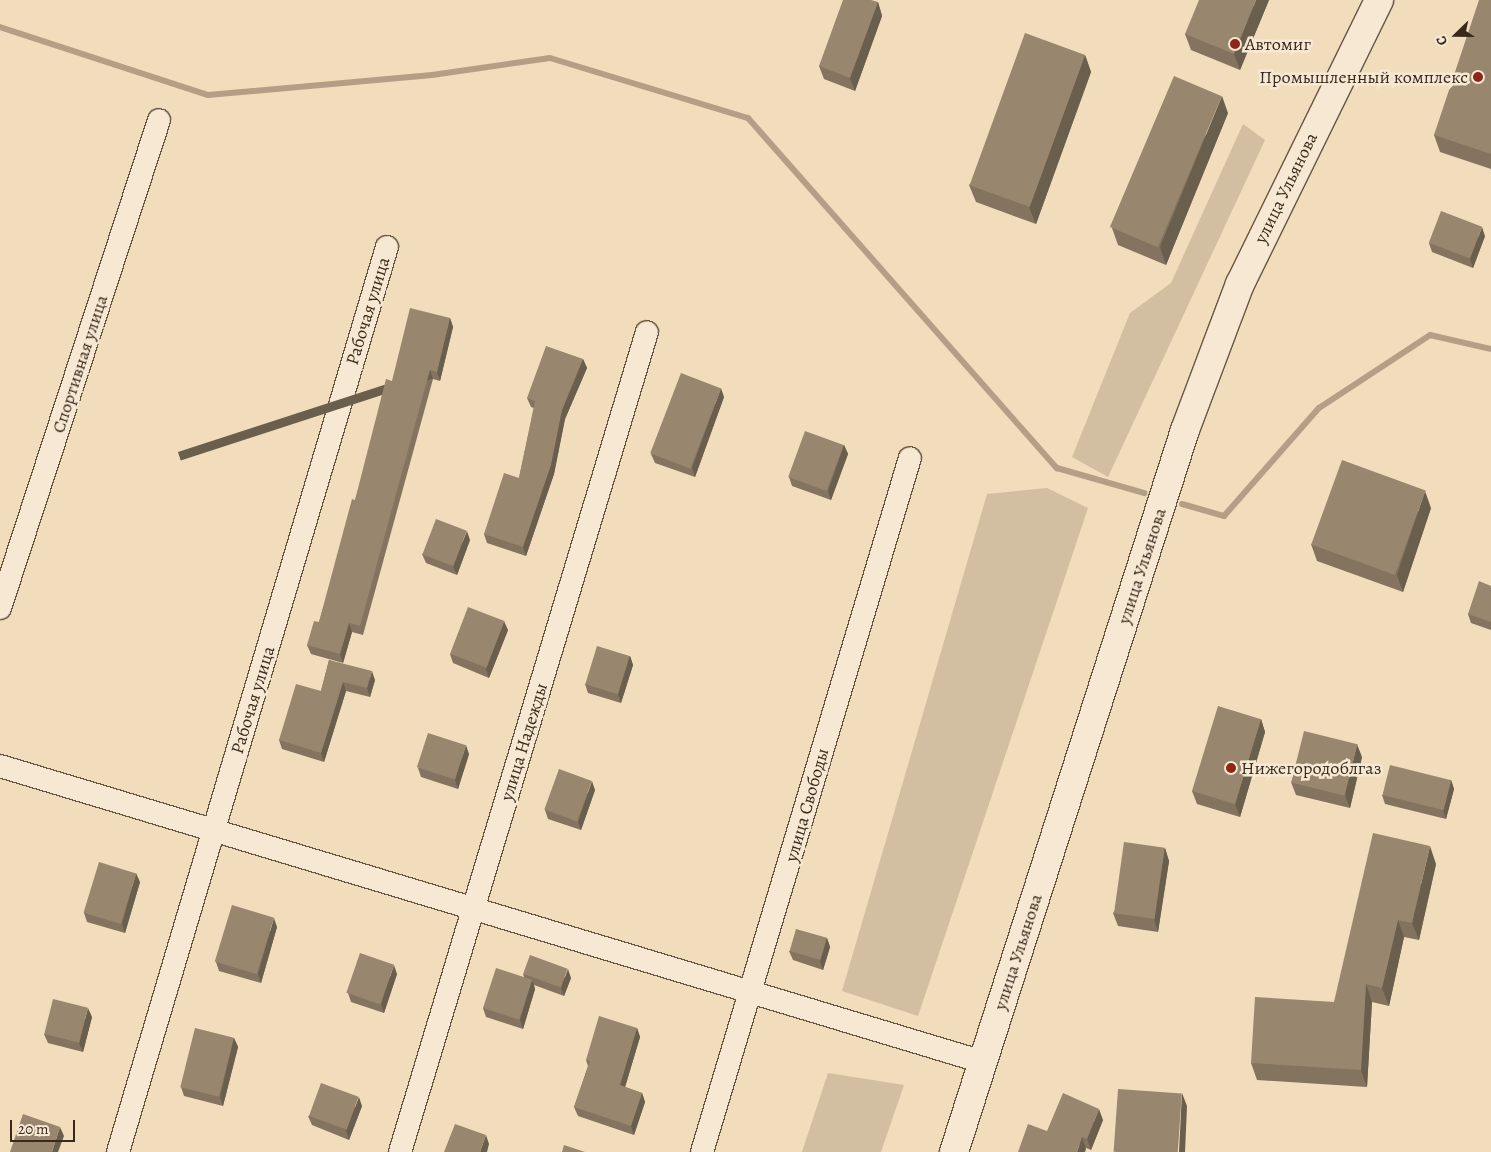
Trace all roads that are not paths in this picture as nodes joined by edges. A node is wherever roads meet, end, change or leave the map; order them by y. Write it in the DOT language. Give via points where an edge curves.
graph roads {
  1 [pos="1379,0"];
  2 [pos="159,120"];
  3 [pos="387,247"];
  4 [pos="647,332"];
  5 [pos="910,458"];
  6 [pos="0,608"];
  7 [pos="0,766"];
  8 [pos="214,830"];
  9 [pos="474,908"];
  10 [pos="752,992"];
  11 [pos="983,1062"];
  12 [pos="118,1152"];
  13 [pos="400,1152"];
  14 [pos="702,1152"];
  15 [pos="954,1152"];
  1 -- 11 [label="main road, улица Ульянова" via="1240,284 1185,430"];
  2 -- 6 [label="street, Спортивная улица"];
  3 -- 8 [label="street, Рабочая улица"];
  4 -- 9 [label="street, улица Надежды"];
  5 -- 10 [label="street, улица Свободы"];
  7 -- 8 [label="street"];
  8 -- 9 [label="street"];
  8 -- 12 [label="street, Рабочая улица"];
  9 -- 10 [label="street"];
  9 -- 13 [label="street, улица Надежды"];
  10 -- 11 [label="street"];
  10 -- 14 [label="street, улица Свободы"];
  11 -- 15 [label="main road, улица Ульянова"];
}
